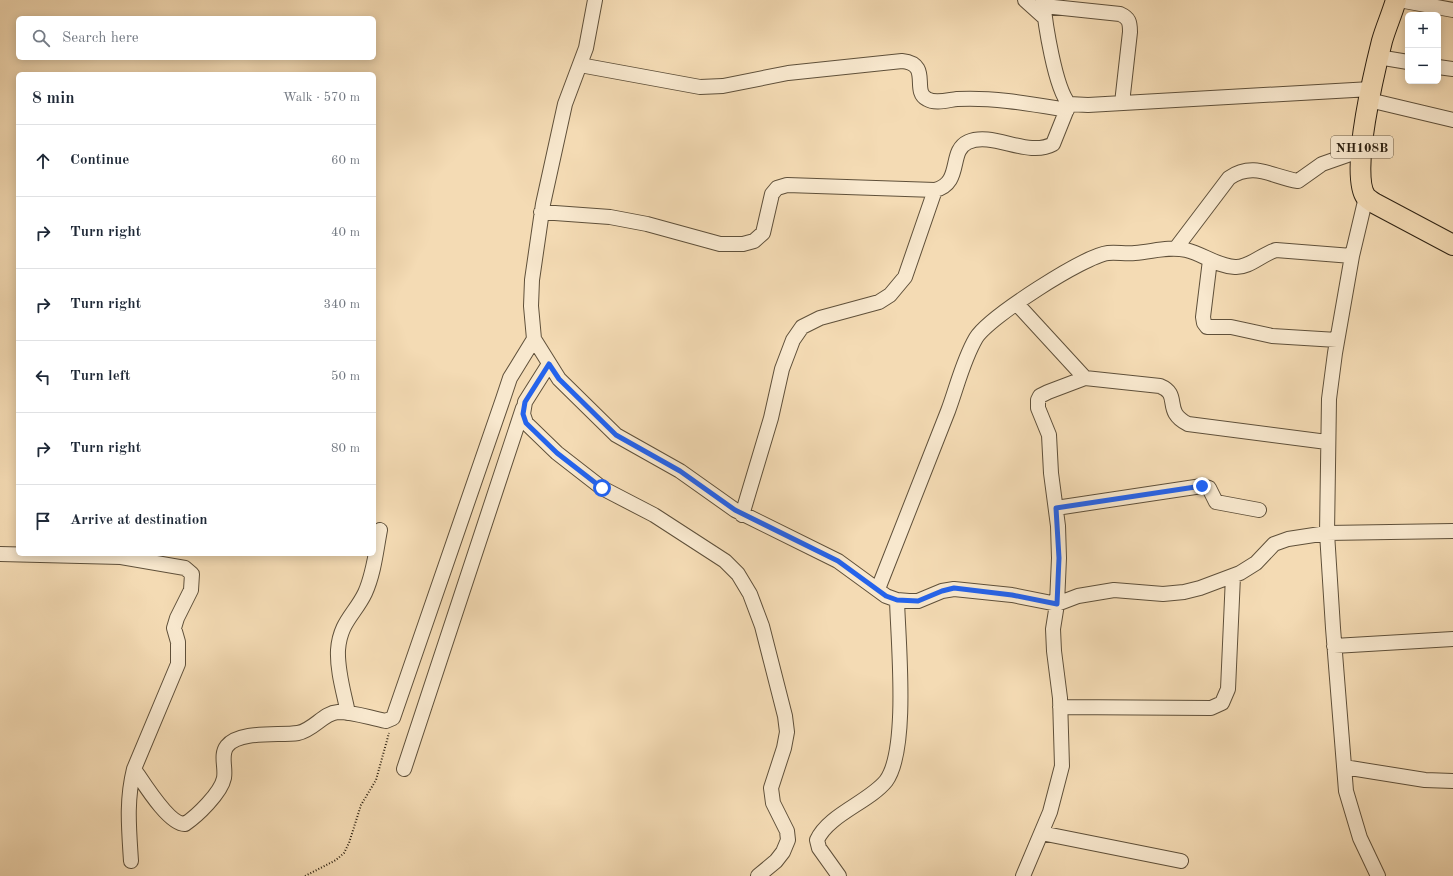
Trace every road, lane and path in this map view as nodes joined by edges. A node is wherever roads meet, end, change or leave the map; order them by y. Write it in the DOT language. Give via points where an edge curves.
graph roads {
  1 [pos="595,0"];
  2 [pos="1025,0"];
  3 [pos="1397,0"];
  4 [pos="1044,8"];
  5 [pos="1453,10"];
  6 [pos="1378,57"];
  7 [pos="1405,62"];
  8 [pos="580,65"];
  9 [pos="1441,67"];
  10 [pos="1453,69"];
  11 [pos="1370,94"];
  12 [pos="1122,103"];
  13 [pos="1068,107"];
  14 [pos="1453,120"];
  15 [pos="1362,150"];
  16 [pos="935,190"];
  17 [pos="1366,197"];
  18 [pos="541,212"];
  19 [pos="1453,245"];
  20 [pos="1176,248"];
  21 [pos="1352,256"];
  22 [pos="1210,260"];
  23 [pos="1017,304"];
  24 [pos="534,339"];
  25 [pos="1337,340"];
  26 [pos="549,364"];
  27 [pos="1085,378"];
  28 [pos="525,402"];
  29 [pos="1327,442"];
  30 [pos="1056,508"];
  31 [pos="1259,510"];
  32 [pos="742,514"];
  33 [pos="380,530"];
  34 [pos="1453,531"];
  35 [pos="1327,533"];
  36 [pos="376,549"];
  37 [pos="0,554"];
  38 [pos="16,554"];
  39 [pos="81,556"];
  40 [pos="375,556"];
  41 [pos="1233,576"];
  42 [pos="878,590"];
  43 [pos="897,600"];
  44 [pos="1057,604"];
  45 [pos="1453,639"];
  46 [pos="1334,646"];
  47 [pos="1060,707"];
  48 [pos="348,713"];
  49 [pos="393,718"];
  50 [pos="1344,767"];
  51 [pos="134,769"];
  52 [pos="404,769"];
  53 [pos="1453,780"];
  54 [pos="1041,833"];
  55 [pos="131,861"];
  56 [pos="1181,861"];
  57 [pos="305,876"];
  58 [pos="758,876"];
  59 [pos="839,876"];
  60 [pos="1023,876"];
  61 [pos="1378,876"];
  1 -- 8 [label="street" via="586,48"];
  2 -- 4 [label="street"];
  3 -- 5 [label="street"];
  3 -- 6 [label="highway, NH108B"];
  4 -- 12 [label="street" via="1120,14 1127,17 1130,32"];
  4 -- 13 [label="street" via="1060,90"];
  6 -- 7 [label="street"];
  6 -- 11 [label="highway, NH108B"];
  8 -- 13 [label="street" via="700,87 723,86 788,73 902,61 911,62 918,68 922,93 926,99 934,101 976,98"];
  8 -- 18 [label="street" via="565,104"];
  9 -- 10 [label="street"];
  11 -- 12 [label="street"];
  11 -- 14 [label="street"];
  11 -- 15 [label="highway, NH108B"];
  12 -- 13 [label="street"];
  13 -- 16 [label="street" via="1057,138 1046,148 980,140 966,143 960,148 951,180 947,185"];
  15 -- 17 [label="highway, NH108B" via="1361,180"];
  15 -- 20 [label="street" via="1318,166 1298,181 1262,171 1238,172 1224,184"];
  16 -- 18 [label="street" via="787,185 776,188 772,194 763,233 754,241 743,244 720,244 647,224 610,217"];
  16 -- 32 [label="street" via="905,278 890,295 879,302 820,318 802,327 793,340 782,369 771,418"];
  17 -- 19 [label="highway"];
  17 -- 21 [label="street"];
  18 -- 24 [label="street" via="532,280"];
  20 -- 22 [label="street"];
  20 -- 23 [label="street" via="1134,254 1097,255 1082,261"];
  21 -- 22 [label="street" via="1276,250 1243,266 1235,267"];
  21 -- 25 [label="street"];
  22 -- 25 [label="street" via="1203,317 1207,327 1231,327 1272,336"];
  23 -- 27 [label="street"];
  23 -- 42 [label="street" via="988,324 970,349"];
  24 -- 26 [label="street"];
  24 -- 49 [label="street" via="510,378 502,399"];
  25 -- 29 [label="street" via="1329,399"];
  26 -- 28 [label="street"];
  26 -- 32 [label="street" via="559,379 616,435 666,463"];
  27 -- 29 [label="street" via="1160,386 1167,389 1174,413 1178,419 1188,424"];
  27 -- 30 [label="street" via="1048,392 1038,400 1038,408 1049,435"];
  28 -- 52 [label="street"];
  28 -- 58 [label="street" via="523,414 526,423 557,453 602,488 654,515 726,561 738,574 750,594 762,626 787,732 771,788 773,803 787,831 788,840 776,861"];
  29 -- 35 [label="street"];
  30 -- 31 [label="street" via="1202,486 1209,488 1216,502"];
  30 -- 44 [label="street" via="1059,558"];
  32 -- 42 [label="street" via="838,561"];
  33 -- 36 [label="street"];
  34 -- 35 [label="street"];
  35 -- 41 [label="street" via="1288,539 1274,544 1256,563"];
  35 -- 46 [label="street"];
  37 -- 38 [label="street"];
  39 -- 51 [label="street" via="121,557 185,568 192,574 191,590 174,628 178,642 178,664"];
  40 -- 48 [label="street" via="364,594 342,629 338,650"];
  41 -- 44 [label="street" via="1184,592 1163,594 1114,590 1078,596"];
  41 -- 47 [label="street" via="1228,689 1222,703 1211,708"];
  42 -- 43 [label="street"];
  43 -- 44 [label="street" via="918,601 954,588"];
  43 -- 59 [label="street" via="902,686 893,768 876,790 819,835 819,848"];
  44 -- 47 [label="street" via="1053,629"];
  45 -- 46 [label="street"];
  46 -- 50 [label="street"];
  47 -- 54 [label="street" via="1062,766 1057,790"];
  48 -- 49 [label="street" via="386,721"];
  48 -- 51 [label="street" via="337,712 328,715 310,729 300,732 248,736 234,740 224,753 224,778 220,788 185,824 171,818"];
  49 -- 57 [label="path" via="384,758 376,780 361,805 344,853"];
  50 -- 53 [label="street" via="1425,780"];
  50 -- 61 [label="street" via="1346,791 1352,814"];
  51 -- 55 [label="street" via="128,796"];
  54 -- 56 [label="street"];
  54 -- 60 [label="street"];
}
